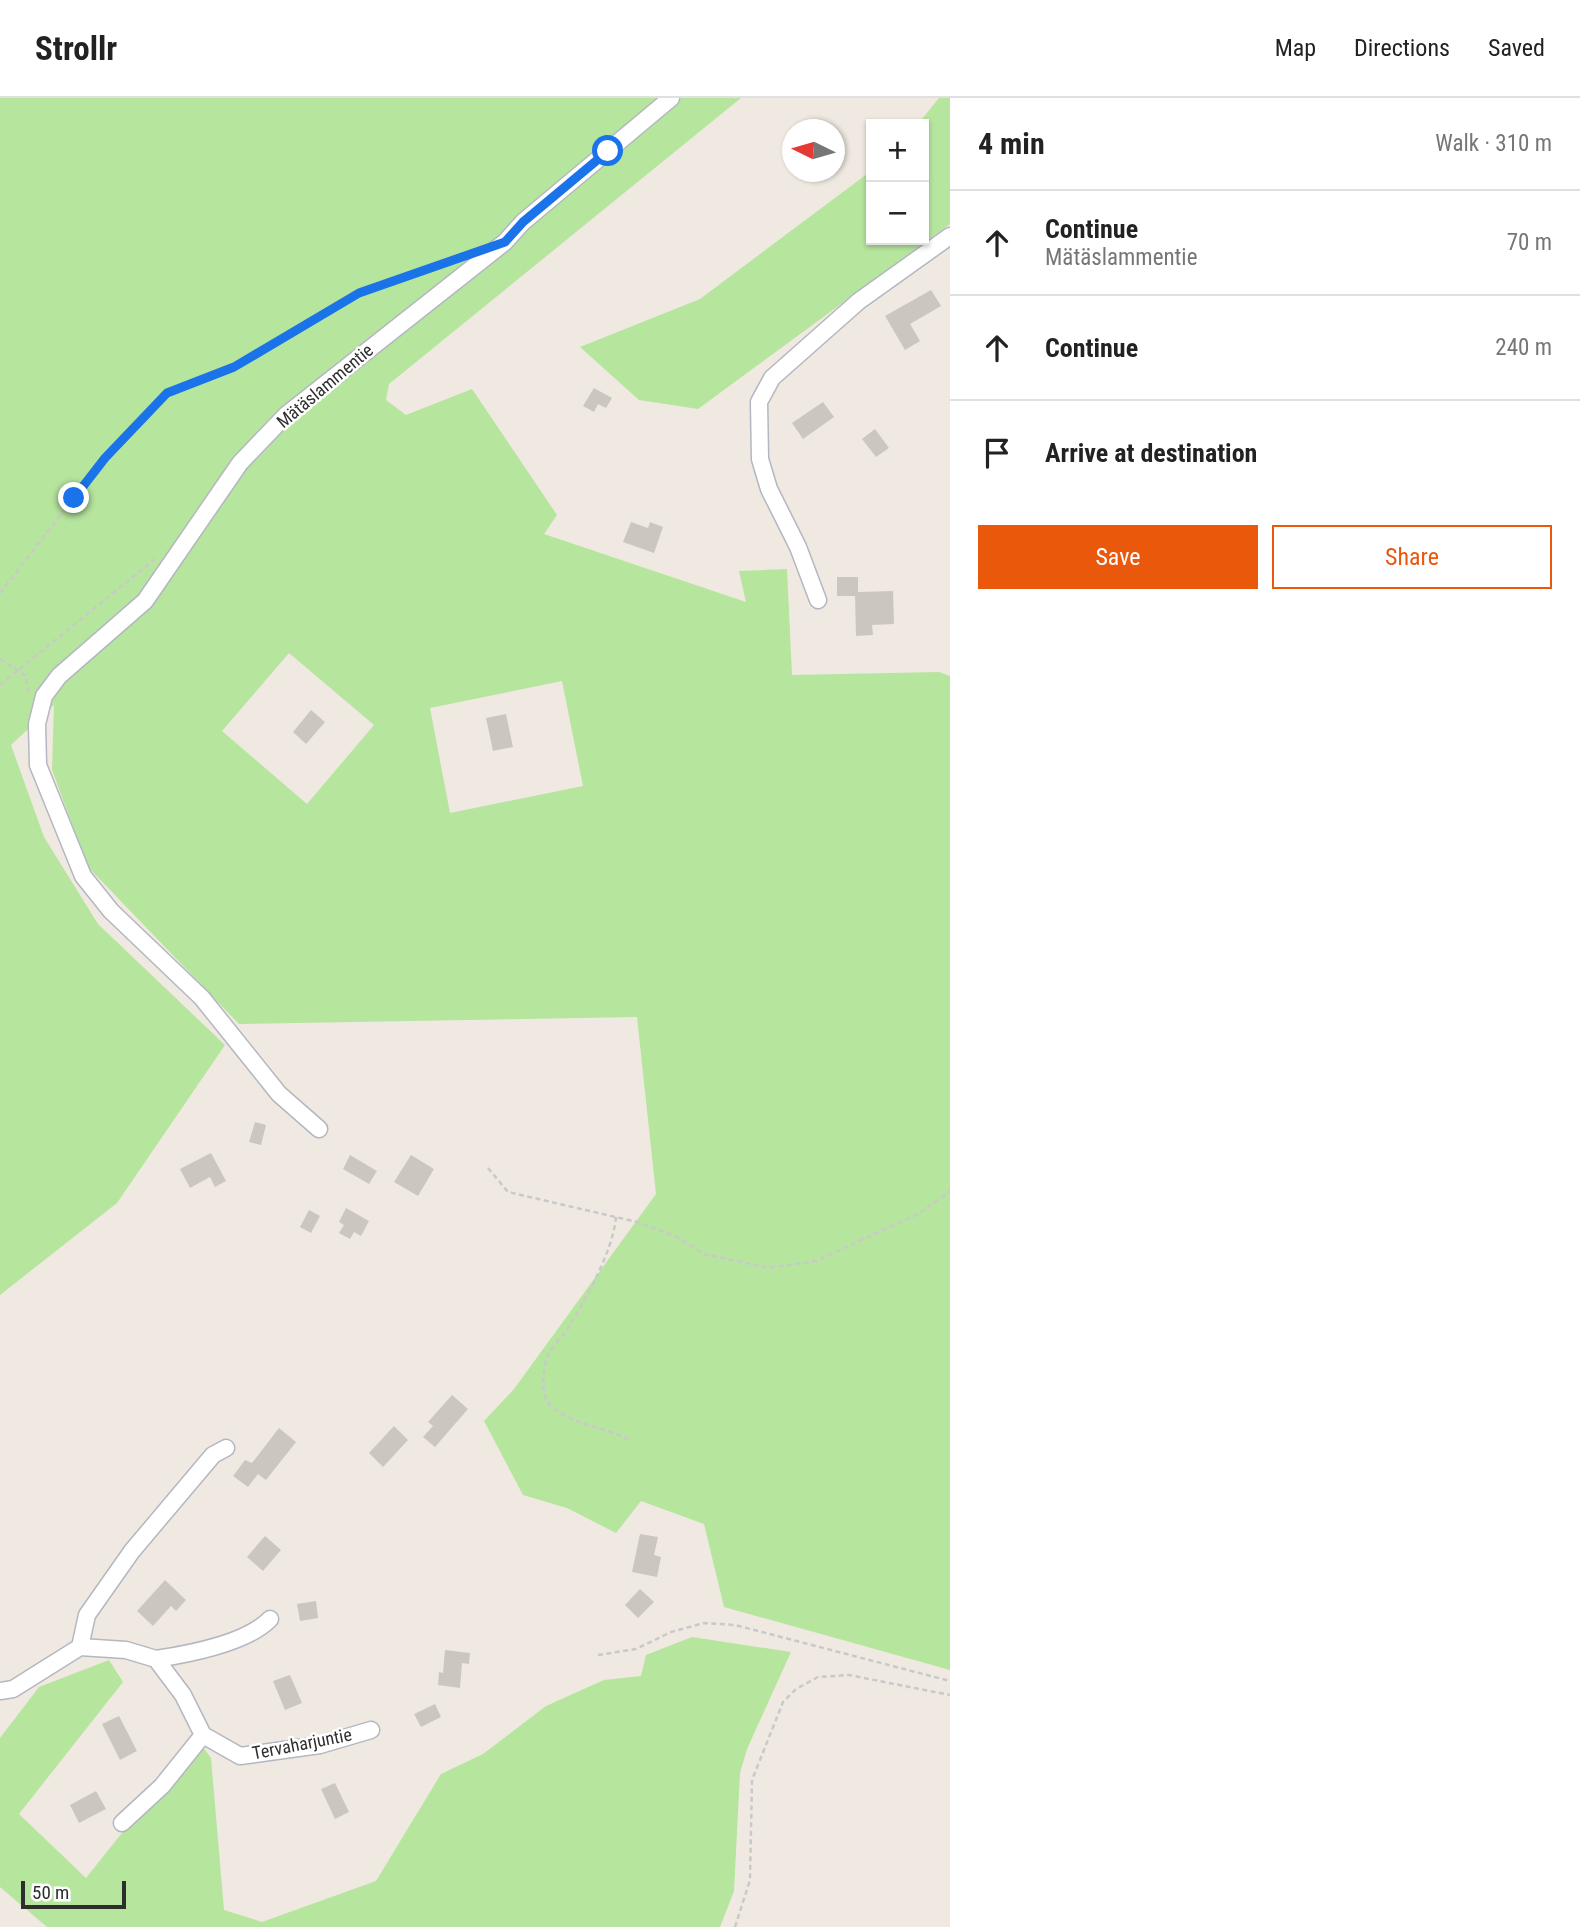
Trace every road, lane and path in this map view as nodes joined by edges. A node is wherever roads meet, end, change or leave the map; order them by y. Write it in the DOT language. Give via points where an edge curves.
graph roads {
  1 [pos="671,98"];
  2 [pos="950,236"];
  3 [pos="468,255"];
  4 [pos="163,552"];
  5 [pos="0,593"];
  6 [pos="818,600"];
  7 [pos="0,659"];
  8 [pos="17,672"];
  9 [pos="0,685"];
  10 [pos="319,1129"];
  11 [pos="488,1168"];
  12 [pos="950,1191"];
  13 [pos="616,1217"];
  14 [pos="631,1441"];
  15 [pos="226,1448"];
  16 [pos="270,1619"];
  17 [pos="80,1647"];
  18 [pos="598,1655"];
  19 [pos="156,1659"];
  20 [pos="950,1681"];
  21 [pos="0,1691"];
  22 [pos="950,1696"];
  23 [pos="371,1730"];
  24 [pos="203,1735"];
  25 [pos="122,1823"];
  26 [pos="735,1927"];
  1 -- 10 [label="street, Mätäslammentie" via="505,242 286,415 240,463 145,601 59,676 44,696 37,724 38,765 83,876 111,911 202,998 279,1094"];
  2 -- 6 [label="street" via="859,301 772,378 759,402 760,459"];
  3 -- 5 [label="path" via="359,293 234,367 167,393 105,458"];
  4 -- 8 [label="path"];
  7 -- 8 [label="path"];
  8 -- 9 [label="path"];
  11 -- 13 [label="path" via="508,1192"];
  12 -- 13 [label="path" via="918,1214 816,1261 792,1267 769,1268 704,1254 676,1236"];
  13 -- 14 [label="path" via="600,1266 546,1358 545,1396 552,1406"];
  15 -- 17 [label="street" via="213,1455 132,1551 88,1615"];
  16 -- 19 [label="street" via="261,1628 228,1641"];
  17 -- 19 [label="street" via="126,1650"];
  17 -- 21 [label="street" via="13,1689"];
  18 -- 20 [label="path" via="636,1649 704,1623 735,1625"];
  19 -- 24 [label="street" via="183,1695"];
  22 -- 26 [label="path" via="849,1675 818,1677 783,1702 752,1780 750,1880"];
  23 -- 24 [label="street, Tervaharjuntie" via="320,1745 240,1756"];
  24 -- 25 [label="street" via="162,1786"];
}
